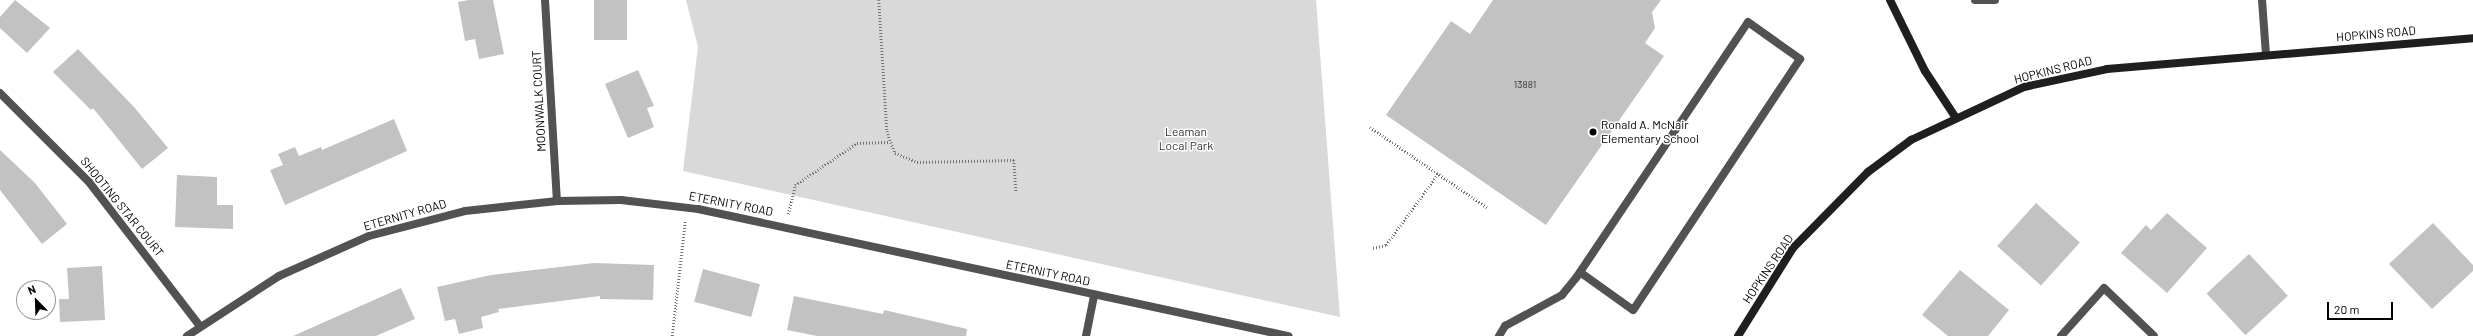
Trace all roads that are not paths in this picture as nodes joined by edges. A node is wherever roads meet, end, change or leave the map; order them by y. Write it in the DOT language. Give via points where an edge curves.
graph roads {
  1 [pos="545,0"];
  2 [pos="1890,0"];
  3 [pos="1975,0"];
  4 [pos="1994,0"];
  5 [pos="2262,0"];
  6 [pos="2473,38"];
  7 [pos="2266,55"];
  8 [pos="0,93"];
  9 [pos="1956,118"];
  10 [pos="557,201"];
  11 [pos="1580,272"];
  12 [pos="1094,296"];
  13 [pos="200,326"];
  14 [pos="187,336"];
  15 [pos="1086,336"];
  16 [pos="1288,336"];
  17 [pos="1499,336"];
  18 [pos="1738,336"];
  19 [pos="2061,336"];
  20 [pos="2154,336"];
  1 -- 10 [label="street, MOONWALK COURT"];
  2 -- 9 [label="street" via="1925,71"];
  3 -- 4 [label="street"];
  5 -- 7 [label="street"];
  6 -- 7 [label="street, HOPKINS ROAD"];
  7 -- 9 [label="street, HOPKINS ROAD" via="2107,69 2024,87"];
  8 -- 13 [label="street, SHOOTING STAR COURT" via="89,182"];
  9 -- 18 [label="street, HOPKINS ROAD" via="1911,140 1868,172 1793,248"];
  10 -- 12 [label="street, ETERNITY ROAD" via="621,200 687,207"];
  10 -- 13 [label="street, ETERNITY ROAD" via="465,211 369,236 279,276"];
  11 -- 11 [label="street" via="1633,310 1800,59 1748,22"];
  11 -- 17 [label="street" via="1562,295 1505,326"];
  12 -- 15 [label="street"];
  12 -- 16 [label="street, ETERNITY ROAD"];
  13 -- 14 [label="street, ETERNITY ROAD"];
  19 -- 20 [label="street" via="2104,288"];
}
